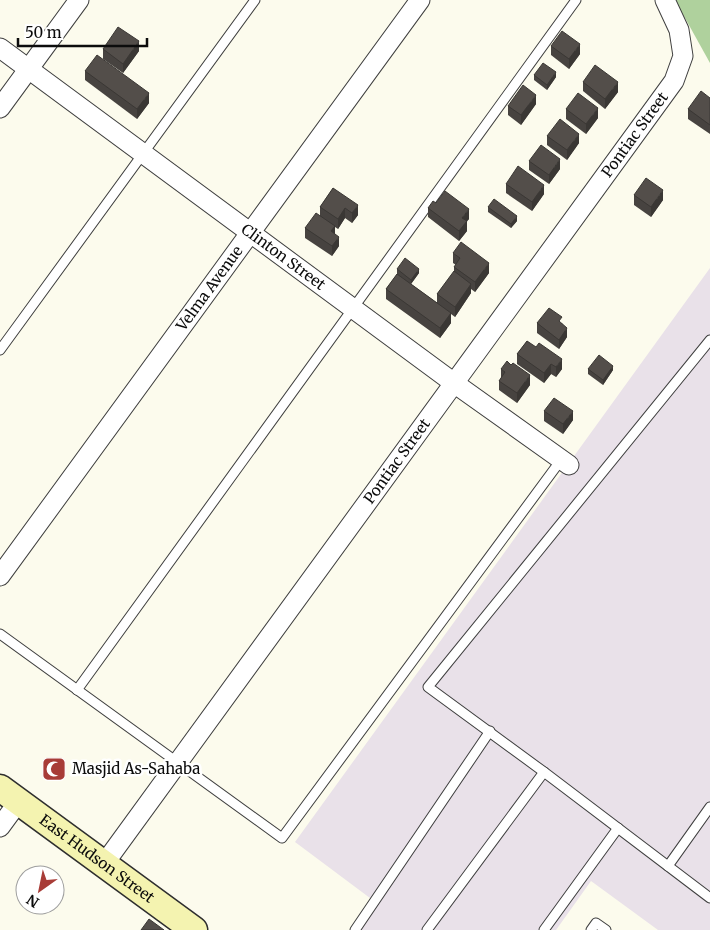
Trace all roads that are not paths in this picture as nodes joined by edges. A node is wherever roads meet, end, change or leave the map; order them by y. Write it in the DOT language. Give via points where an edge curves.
graph roads {
  1 [pos="79,0"];
  2 [pos="255,0"];
  3 [pos="420,0"];
  4 [pos="576,0"];
  5 [pos="665,0"];
  6 [pos="0,48"];
  7 [pos="28,69"];
  8 [pos="0,108"];
  9 [pos="143,154"];
  10 [pos="251,233"];
  11 [pos="352,308"];
  12 [pos="710,340"];
  13 [pos="0,350"];
  14 [pos="454,383"];
  15 [pos="565,462"];
  16 [pos="0,576"];
  17 [pos="0,634"];
  18 [pos="76,690"];
  19 [pos="490,732"];
  20 [pos="178,762"];
  21 [pos="544,772"];
  22 [pos="9,794"];
  23 [pos="710,807"];
  24 [pos="0,827"];
  25 [pos="618,828"];
  26 [pos="104,864"];
  27 [pos="668,866"];
  28 [pos="710,898"];
  29 [pos="594,926"];
  30 [pos="194,930"];
  31 [pos="355,930"];
  32 [pos="427,930"];
  33 [pos="544,930"];
  34 [pos="606,930"];
  1 -- 7 [label="street"];
  2 -- 9 [label="lane"];
  3 -- 10 [label="street, Velma Avenue"];
  4 -- 11 [label="lane"];
  5 -- 14 [label="street, Pontiac Street" via="679,30 683,56 674,81"];
  6 -- 7 [label="street, Clinton Street"];
  7 -- 8 [label="street"];
  7 -- 9 [label="street, Clinton Street"];
  9 -- 10 [label="street, Clinton Street"];
  9 -- 13 [label="lane"];
  10 -- 11 [label="street, Clinton Street"];
  10 -- 16 [label="street, Velma Avenue"];
  11 -- 14 [label="street, Clinton Street"];
  11 -- 18 [label="lane"];
  12 -- 19 [label="lane" via="428,687"];
  14 -- 15 [label="street, Clinton Street"];
  14 -- 20 [label="street, Pontiac Street"];
  15 -- 20 [label="lane" via="282,838"];
  17 -- 18 [label="lane"];
  18 -- 20 [label="lane"];
  19 -- 21 [label="lane"];
  19 -- 31 [label="lane"];
  20 -- 26 [label="street, Pontiac Street"];
  21 -- 25 [label="lane"];
  21 -- 32 [label="lane"];
  22 -- 24 [label="street"];
  22 -- 26 [label="main road, East Hudson Street"];
  23 -- 27 [label="lane"];
  25 -- 27 [label="lane"];
  25 -- 33 [label="lane"];
  26 -- 30 [label="main road, East Hudson Street"];
  27 -- 28 [label="lane"];
  29 -- 34 [label="lane"];
}
